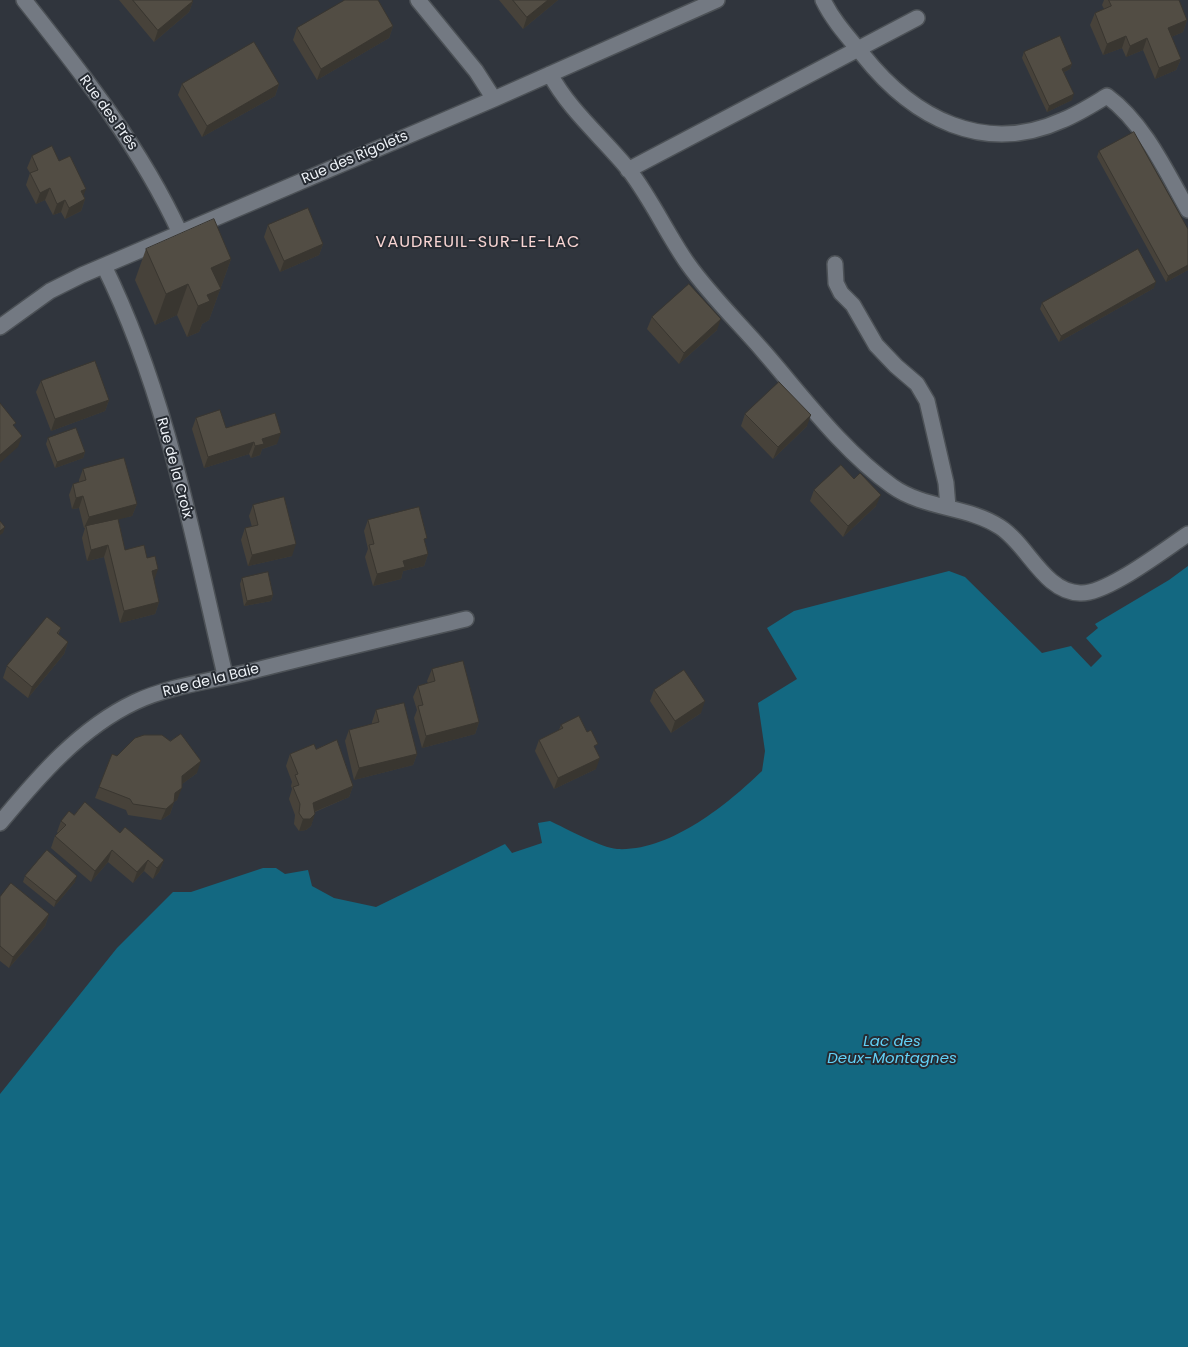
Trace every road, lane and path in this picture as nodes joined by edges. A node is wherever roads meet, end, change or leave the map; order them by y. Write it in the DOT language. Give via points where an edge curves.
graph roads {
  1 [pos="24,0"];
  2 [pos="418,0"];
  3 [pos="717,0"];
  4 [pos="823,0"];
  5 [pos="917,18"];
  6 [pos="859,50"];
  7 [pos="550,74"];
  8 [pos="494,99"];
  9 [pos="628,170"];
  10 [pos="1188,210"];
  11 [pos="180,233"];
  12 [pos="835,264"];
  13 [pos="104,266"];
  14 [pos="0,327"];
  15 [pos="948,507"];
  16 [pos="1188,534"];
  17 [pos="466,619"];
  18 [pos="225,676"];
  19 [pos="0,822"];
  1 -- 11 [label="street, Rue des Prés" via="125,133"];
  2 -- 8 [label="street" via="476,71"];
  3 -- 7 [label="street, Rue des Rigolets"];
  4 -- 6 [label="street"];
  5 -- 6 [label="street"];
  6 -- 9 [label="street"];
  6 -- 10 [label="street" via="891,88 932,116 951,126 998,135 1019,133 1106,96 1135,123"];
  7 -- 8 [label="street, Rue des Rigolets"];
  7 -- 9 [label="street" via="563,94"];
  8 -- 11 [label="street, Rue des Rigolets"];
  9 -- 15 [label="street" via="655,207 689,265 856,458 895,488"];
  11 -- 13 [label="street, Rue des Rigolets"];
  12 -- 15 [label="street" via="836,283 841,293 853,305 876,345 917,384 927,401 946,483"];
  13 -- 14 [label="street, Rue des Rigolets" via="50,291"];
  13 -- 18 [label="street, Rue de la Croix" via="153,388"];
  15 -- 16 [label="street" via="999,526 1015,538 1058,586 1082,594 1104,588"];
  17 -- 18 [label="street, Rue de la Baie"];
  18 -- 19 [label="street, Rue de la Baie" via="135,702 89,730 63,753"];
}
